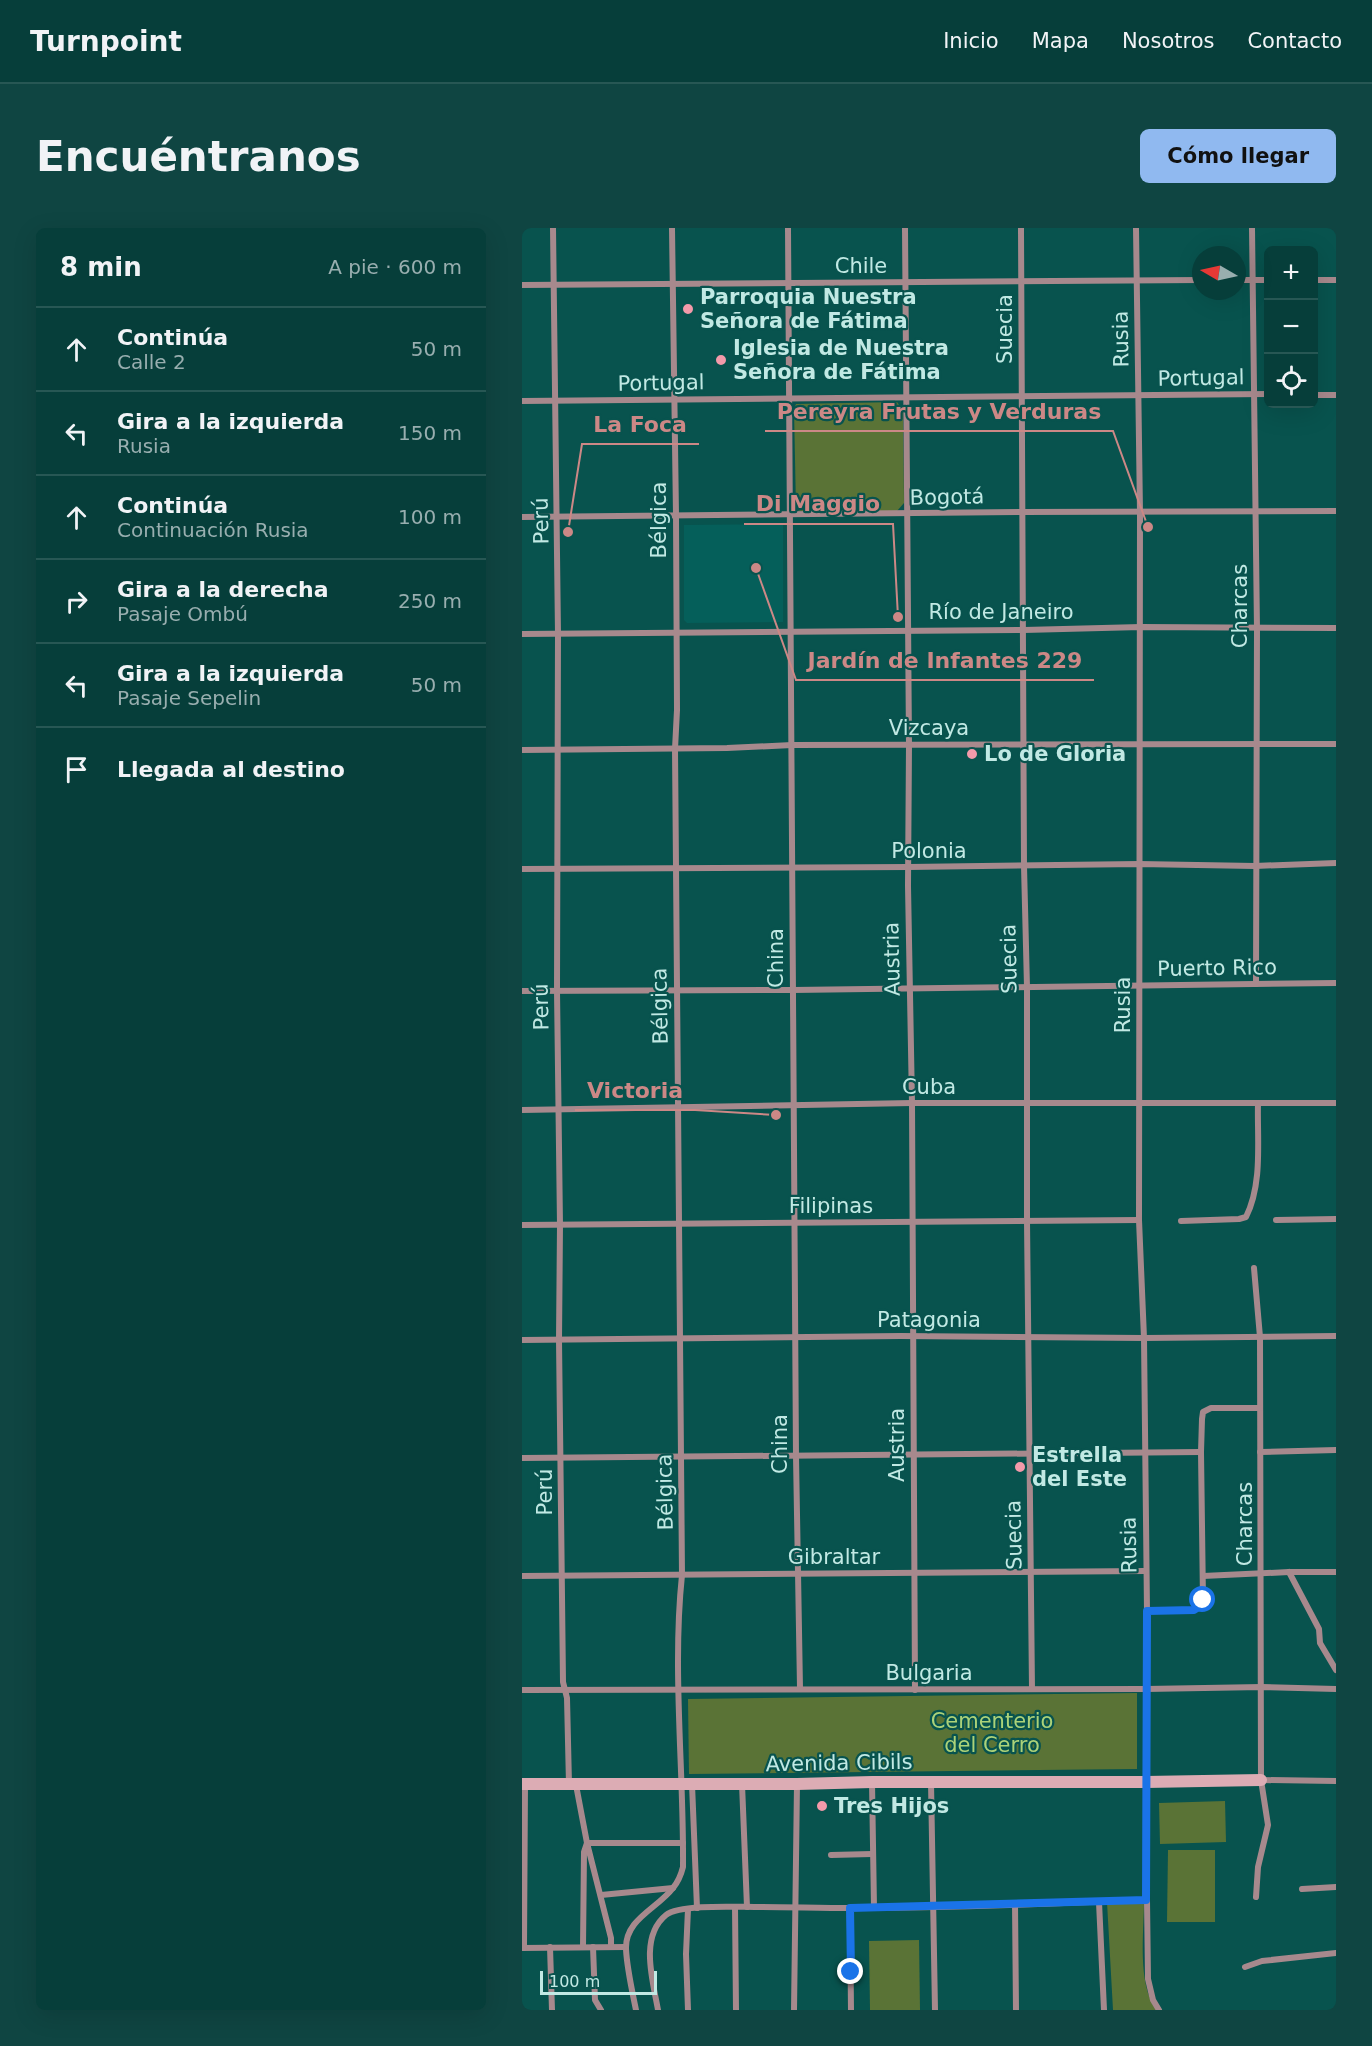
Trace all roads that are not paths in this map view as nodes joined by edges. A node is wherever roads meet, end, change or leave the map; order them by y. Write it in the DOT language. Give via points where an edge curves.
graph roads {
  1 [pos="553,228"];
  2 [pos="672,228"];
  3 [pos="788,228"];
  4 [pos="904,228"];
  5 [pos="1021,228"];
  6 [pos="1136,228"];
  7 [pos="1252,228"];
  8 [pos="1192,280"];
  9 [pos="1246,280"];
  10 [pos="1252,280"];
  11 [pos="1264,280"];
  12 [pos="1318,280"];
  13 [pos="1336,280"];
  14 [pos="1137,281"];
  15 [pos="904,282"];
  16 [pos="1021,282"];
  17 [pos="673,283"];
  18 [pos="788,283"];
  19 [pos="554,284"];
  20 [pos="522,285"];
  21 [pos="1254,394"];
  22 [pos="1264,394"];
  23 [pos="1139,395"];
  24 [pos="1318,395"];
  25 [pos="1336,395"];
  26 [pos="1022,396"];
  27 [pos="906,398"];
  28 [pos="789,399"];
  29 [pos="675,400"];
  30 [pos="522,401"];
  31 [pos="556,401"];
  32 [pos="1022,512"];
  33 [pos="1140,512"];
  34 [pos="1256,512"];
  35 [pos="1336,512"];
  36 [pos="791,514"];
  37 [pos="908,514"];
  38 [pos="676,515"];
  39 [pos="557,516"];
  40 [pos="522,517"];
  41 [pos="1141,627"];
  42 [pos="1257,628"];
  43 [pos="1336,628"];
  44 [pos="908,630"];
  45 [pos="1024,630"];
  46 [pos="791,631"];
  47 [pos="676,633"];
  48 [pos="522,634"];
  49 [pos="558,634"];
  50 [pos="1141,743"];
  51 [pos="1023,744"];
  52 [pos="1256,744"];
  53 [pos="1336,744"];
  54 [pos="792,745"];
  55 [pos="909,745"];
  56 [pos="558,749"];
  57 [pos="675,749"];
  58 [pos="522,750"];
  59 [pos="1336,863"];
  60 [pos="1139,864"];
  61 [pos="1024,866"];
  62 [pos="1256,866"];
  63 [pos="909,867"];
  64 [pos="557,868"];
  65 [pos="675,868"];
  66 [pos="792,868"];
  67 [pos="522,869"];
  68 [pos="1336,983"];
  69 [pos="1256,984"];
  70 [pos="1139,986"];
  71 [pos="1027,987"];
  72 [pos="909,988"];
  73 [pos="677,990"];
  74 [pos="793,990"];
  75 [pos="522,991"];
  76 [pos="557,991"];
  77 [pos="1139,1102"];
  78 [pos="912,1103"];
  79 [pos="1258,1103"];
  80 [pos="1336,1103"];
  81 [pos="1026,1104"];
  82 [pos="794,1105"];
  83 [pos="677,1108"];
  84 [pos="559,1109"];
  85 [pos="522,1110"];
  86 [pos="1336,1219"];
  87 [pos="1139,1220"];
  88 [pos="1276,1220"];
  89 [pos="1027,1221"];
  90 [pos="1181,1221"];
  91 [pos="912,1222"];
  92 [pos="795,1223"];
  93 [pos="679,1224"];
  94 [pos="522,1225"];
  95 [pos="560,1225"];
  96 [pos="1254,1268"];
  97 [pos="913,1336"];
  98 [pos="1260,1336"];
  99 [pos="1336,1336"];
  100 [pos="1029,1337"];
  101 [pos="796,1338"];
  102 [pos="1144,1338"];
  103 [pos="680,1339"];
  104 [pos="522,1340"];
  105 [pos="559,1340"];
  106 [pos="1260,1408"];
  107 [pos="1336,1450"];
  108 [pos="1201,1452"];
  109 [pos="1260,1452"];
  110 [pos="1144,1453"];
  111 [pos="913,1455"];
  112 [pos="1030,1455"];
  113 [pos="796,1456"];
  114 [pos="681,1457"];
  115 [pos="522,1458"];
  116 [pos="561,1458"];
  117 [pos="1146,1571"];
  118 [pos="1289,1572"];
  119 [pos="1336,1572"];
  120 [pos="914,1573"];
  121 [pos="1031,1573"];
  122 [pos="1262,1573"];
  123 [pos="797,1574"];
  124 [pos="522,1575"];
  125 [pos="682,1575"];
  126 [pos="562,1576"];
  127 [pos="1203,1576"];
  128 [pos="1147,1611"];
  129 [pos="1336,1670"];
  130 [pos="1262,1687"];
  131 [pos="800,1688"];
  132 [pos="522,1689"];
  133 [pos="565,1689"];
  134 [pos="1032,1689"];
  135 [pos="1146,1689"];
  136 [pos="1336,1689"];
  137 [pos="680,1690"];
  138 [pos="915,1690"];
  139 [pos="1261,1780"];
  140 [pos="1336,1781"];
  141 [pos="872,1782"];
  142 [pos="931,1782"];
  143 [pos="1146,1782"];
  144 [pos="524,1784"];
  145 [pos="572,1784"];
  146 [pos="686,1784"];
  147 [pos="741,1784"];
  148 [pos="797,1784"];
  149 [pos="684,1842"];
  150 [pos="587,1843"];
  151 [pos="872,1854"];
  152 [pos="831,1855"];
  153 [pos="1336,1887"];
  154 [pos="674,1888"];
  155 [pos="1302,1889"];
  156 [pos="601,1895"];
  157 [pos="1256,1897"];
  158 [pos="1146,1900"];
  159 [pos="1100,1902"];
  160 [pos="1016,1904"];
  161 [pos="934,1906"];
  162 [pos="735,1907"];
  163 [pos="747,1907"];
  164 [pos="795,1907"];
  165 [pos="697,1908"];
  166 [pos="850,1908"];
  167 [pos="874,1908"];
  168 [pos="688,1909"];
  169 [pos="611,1946"];
  170 [pos="550,1947"];
  171 [pos="584,1947"];
  172 [pos="593,1947"];
  173 [pos="626,1947"];
  174 [pos="523,1948"];
  175 [pos="1336,1953"];
  176 [pos="1245,1967"];
  177 [pos="552,2010"];
  178 [pos="601,2010"];
  179 [pos="636,2010"];
  180 [pos="658,2010"];
  181 [pos="688,2010"];
  182 [pos="736,2010"];
  183 [pos="794,2010"];
  184 [pos="851,2010"];
  185 [pos="935,2010"];
  186 [pos="1016,2010"];
  187 [pos="1104,2010"];
  188 [pos="1159,2010"];
  1 -- 19 [label="street, Perú"];
  2 -- 17 [label="street, Bélgica"];
  3 -- 18 [label="street, China"];
  4 -- 15 [label="street, Austria"];
  5 -- 16 [label="street, Suecia"];
  6 -- 14 [label="street, Rusia"];
  7 -- 10 [label="street, Charcas"];
  8 -- 14 [label="street, Chile"];
  9 -- 10 [label="street"];
  10 -- 11 [label="street"];
  10 -- 21 [label="street, Charcas"];
  12 -- 13 [label="street"];
  14 -- 16 [label="street, Chile"];
  14 -- 23 [label="street, Rusia"];
  15 -- 16 [label="street, Chile"];
  15 -- 18 [label="street, Chile"];
  15 -- 27 [label="street, Austria"];
  16 -- 26 [label="street, Suecia"];
  17 -- 18 [label="street, Chile"];
  17 -- 19 [label="street, Chile"];
  17 -- 29 [label="street, Bélgica"];
  18 -- 28 [label="street, China"];
  19 -- 20 [label="street, Chile"];
  19 -- 31 [label="street, Perú"];
  21 -- 22 [label="street, Portugal"];
  21 -- 23 [label="street, Portugal"];
  21 -- 34 [label="street, Charcas"];
  23 -- 26 [label="street, Portugal"];
  23 -- 33 [label="street, Rusia"];
  24 -- 25 [label="street"];
  26 -- 27 [label="street, Portugal"];
  26 -- 32 [label="street, Suecia"];
  27 -- 28 [label="street, Portugal"];
  27 -- 37 [label="street, Austria"];
  28 -- 29 [label="street, Portugal"];
  28 -- 36 [label="street, China"];
  29 -- 31 [label="street, Portugal"];
  29 -- 38 [label="street, Bélgica"];
  30 -- 31 [label="street, Portugal"];
  31 -- 39 [label="street, Perú"];
  32 -- 33 [label="street, Bogotá"];
  32 -- 37 [label="street, Bogotá"];
  32 -- 45 [label="street, Suecia"];
  33 -- 34 [label="street, Bogotá"];
  33 -- 41 [label="street, Rusia"];
  34 -- 35 [label="street, Bogotá"];
  34 -- 42 [label="street, Charcas"];
  36 -- 37 [label="street, Bogotá"];
  36 -- 38 [label="street, Bogotá"];
  36 -- 46 [label="street, China"];
  37 -- 44 [label="street, Austria"];
  38 -- 39 [label="street, Bogotá"];
  38 -- 47 [label="street, Bélgica"];
  39 -- 40 [label="street, Bogotá"];
  39 -- 49 [label="street, Perú"];
  41 -- 42 [label="street, Río de Janeiro"];
  41 -- 45 [label="street, Río de Janeiro"];
  41 -- 50 [label="street, Rusia"];
  42 -- 43 [label="street, Río de Janeiro"];
  42 -- 52 [label="street, Charcas"];
  44 -- 45 [label="street, Río de Janeiro"];
  44 -- 46 [label="street, Río de Janeiro"];
  44 -- 55 [label="street, Austria"];
  45 -- 51 [label="street, Suecia"];
  46 -- 47 [label="street, Río de Janeiro"];
  46 -- 54 [label="street, China"];
  47 -- 49 [label="street, Río de Janeiro"];
  47 -- 57 [label="street, Bélgica"];
  48 -- 49 [label="street, Río de Janeiro"];
  49 -- 56 [label="street, Perú"];
  50 -- 51 [label="street, Vizcaya"];
  50 -- 52 [label="street, Vizcaya"];
  50 -- 60 [label="street, Rusia"];
  51 -- 55 [label="street, Vizcaya"];
  51 -- 61 [label="street, Suecia"];
  52 -- 53 [label="street, Vizcaya"];
  52 -- 62 [label="street, Charcas"];
  54 -- 55 [label="street, Vizcaya"];
  54 -- 57 [label="street, Vizcaya"];
  54 -- 66 [label="street, China"];
  55 -- 63 [label="street, Austria"];
  56 -- 57 [label="street, Vizcaya"];
  56 -- 58 [label="street, Vizcaya"];
  56 -- 64 [label="street, Perú"];
  57 -- 65 [label="street, Bélgica"];
  59 -- 62 [label="street, Polonia"];
  60 -- 61 [label="street, Polonia"];
  60 -- 62 [label="street, Polonia"];
  60 -- 70 [label="street, Rusia"];
  61 -- 63 [label="street, Polonia"];
  61 -- 71 [label="street, Suecia"];
  62 -- 69 [label="street, Charcas"];
  63 -- 66 [label="street, Polonia"];
  63 -- 72 [label="street, Austria"];
  64 -- 65 [label="street, Polonia"];
  64 -- 67 [label="street, Polonia"];
  64 -- 76 [label="street, Perú"];
  65 -- 66 [label="street, Polonia"];
  65 -- 73 [label="street, Bélgica"];
  66 -- 74 [label="street, China"];
  68 -- 69 [label="street, Puerto Rico"];
  69 -- 70 [label="street, Puerto Rico"];
  70 -- 71 [label="street, Puerto Rico"];
  70 -- 77 [label="street, Rusia"];
  71 -- 72 [label="street, Puerto Rico"];
  71 -- 81 [label="street, Suecia"];
  72 -- 74 [label="street, Puerto Rico"];
  72 -- 78 [label="street, Austria"];
  73 -- 74 [label="street, Puerto Rico"];
  73 -- 76 [label="street, Puerto Rico"];
  73 -- 83 [label="street, Bélgica"];
  74 -- 82 [label="street, China"];
  75 -- 76 [label="street, Puerto Rico"];
  76 -- 84 [label="street, Perú"];
  77 -- 79 [label="street, Cuba"];
  77 -- 81 [label="street, Cuba"];
  77 -- 87 [label="street, Rusia"];
  78 -- 81 [label="street, Cuba"];
  78 -- 82 [label="street, Cuba"];
  78 -- 91 [label="street, Austria"];
  79 -- 80 [label="street, Cuba"];
  79 -- 90 [label="street" via="1257,1177 1246,1217"];
  81 -- 89 [label="street, Suecia"];
  82 -- 83 [label="street, Cuba"];
  82 -- 92 [label="street, China"];
  83 -- 84 [label="street, Cuba"];
  83 -- 93 [label="street, Bélgica"];
  84 -- 85 [label="street, Cuba"];
  84 -- 95 [label="street, Perú"];
  86 -- 88 [label="street"];
  87 -- 89 [label="street, Filipinas"];
  87 -- 102 [label="street, Rusia"];
  89 -- 91 [label="street, Filipinas"];
  89 -- 100 [label="street, Suecia"];
  91 -- 92 [label="street, Filipinas"];
  91 -- 97 [label="street, Austria"];
  92 -- 93 [label="street, Filipinas"];
  92 -- 101 [label="street, China"];
  93 -- 95 [label="street, Filipinas"];
  93 -- 103 [label="street, Bélgica"];
  94 -- 95 [label="street, Filipinas"];
  95 -- 105 [label="street, Perú"];
  96 -- 98 [label="street, Charcas"];
  97 -- 100 [label="street, Patagonia"];
  97 -- 101 [label="street, Patagonia"];
  97 -- 111 [label="street, Austria"];
  98 -- 99 [label="street, Patagonia"];
  98 -- 102 [label="street, Patagonia"];
  98 -- 106 [label="street, Charcas"];
  100 -- 102 [label="street, Patagonia"];
  100 -- 112 [label="street, Suecia"];
  101 -- 103 [label="street, Patagonia"];
  101 -- 113 [label="street, China"];
  102 -- 110 [label="street, Rusia"];
  103 -- 105 [label="street, Patagonia"];
  103 -- 114 [label="street, Bélgica"];
  104 -- 105 [label="street, Patagonia"];
  105 -- 116 [label="street, Perú"];
  106 -- 108 [label="street" via="1211,1408 1203,1412"];
  106 -- 109 [label="street, Charcas"];
  107 -- 109 [label="street"];
  108 -- 110 [label="street"];
  108 -- 127 [label="street"];
  109 -- 122 [label="street, Charcas"];
  110 -- 112 [label="street"];
  110 -- 117 [label="street, Rusia"];
  111 -- 112 [label="street"];
  111 -- 113 [label="street"];
  111 -- 120 [label="street, Austria"];
  112 -- 121 [label="street, Suecia"];
  113 -- 114 [label="street"];
  113 -- 123 [label="street, China"];
  114 -- 116 [label="street"];
  114 -- 125 [label="street, Bélgica"];
  115 -- 116 [label="street"];
  116 -- 126 [label="street, Perú"];
  117 -- 121 [label="street, Gibraltar"];
  117 -- 128 [label="street, Rusia"];
  118 -- 119 [label="street"];
  118 -- 122 [label="street"];
  118 -- 129 [label="street"];
  120 -- 121 [label="street, Gibraltar"];
  120 -- 123 [label="street, Gibraltar"];
  120 -- 138 [label="street, Austria"];
  121 -- 134 [label="street, Suecia"];
  122 -- 127 [label="street"];
  122 -- 130 [label="street, Charcas"];
  123 -- 125 [label="street, Gibraltar"];
  123 -- 131 [label="street, China"];
  124 -- 126 [label="street, Gibraltar"];
  125 -- 126 [label="street, Gibraltar"];
  125 -- 137 [label="street, Bélgica"];
  126 -- 133 [label="street, Perú"];
  127 -- 128 [label="street" via="1199,1608"];
  128 -- 135 [label="street, Rusia"];
  130 -- 135 [label="street, Bulgaria"];
  130 -- 136 [label="street, Bulgaria"];
  130 -- 139 [label="street, Charcas"];
  131 -- 137 [label="street, Bulgaria"];
  131 -- 138 [label="street, Bulgaria"];
  132 -- 133 [label="street, Bulgaria"];
  133 -- 137 [label="street, Bulgaria"];
  133 -- 145 [label="street, Perú"];
  134 -- 135 [label="street, Bulgaria"];
  134 -- 138 [label="street, Bulgaria"];
  135 -- 143 [label="street, Rusia"];
  137 -- 146 [label="street, Bélgica"];
  139 -- 140 [label="street, Avenida Cibils"];
  139 -- 143 [label="street, Avenida Cibils"];
  139 -- 157 [label="street, Charcas" via="1268,1825"];
  141 -- 142 [label="street, Avenida Cibils"];
  141 -- 148 [label="street, Avenida Cibils"];
  141 -- 151 [label="street"];
  142 -- 143 [label="street, Avenida Cibils"];
  142 -- 161 [label="street"];
  143 -- 158 [label="street, Rusia"];
  144 -- 145 [label="street, Avenida Cibils"];
  144 -- 174 [label="street"];
  145 -- 146 [label="street, Avenida Cibils"];
  145 -- 150 [label="street, Perú"];
  146 -- 147 [label="street, Avenida Cibils"];
  146 -- 149 [label="street"];
  146 -- 165 [label="street"];
  147 -- 148 [label="street, Avenida Cibils"];
  147 -- 163 [label="street"];
  148 -- 164 [label="street"];
  149 -- 150 [label="street"];
  149 -- 154 [label="street" via="683,1867"];
  150 -- 156 [label="street"];
  150 -- 171 [label="street"];
  151 -- 152 [label="street"];
  151 -- 167 [label="street"];
  153 -- 155 [label="street"];
  154 -- 156 [label="street"];
  154 -- 173 [label="street" via="637,1920"];
  156 -- 169 [label="street"];
  158 -- 159 [label="street"];
  158 -- 188 [label="street, Rusia" via="1149,1979"];
  159 -- 160 [label="street"];
  159 -- 187 [label="street"];
  160 -- 161 [label="street"];
  160 -- 186 [label="street"];
  161 -- 167 [label="street"];
  161 -- 185 [label="street"];
  162 -- 163 [label="street"];
  162 -- 165 [label="street"];
  162 -- 182 [label="street"];
  163 -- 164 [label="street"];
  164 -- 166 [label="street"];
  164 -- 183 [label="street"];
  165 -- 168 [label="street"];
  166 -- 167 [label="street"];
  166 -- 184 [label="street"];
  168 -- 180 [label="street" via="670,1912 663,1918 650,1949"];
  168 -- 181 [label="street"];
  169 -- 172 [label="street"];
  169 -- 173 [label="street"];
  170 -- 171 [label="street"];
  170 -- 174 [label="street"];
  170 -- 177 [label="street"];
  171 -- 172 [label="street"];
  172 -- 178 [label="street" via="595,2000"];
  173 -- 179 [label="street"];
  175 -- 176 [label="street" via="1262,1961"];
}
